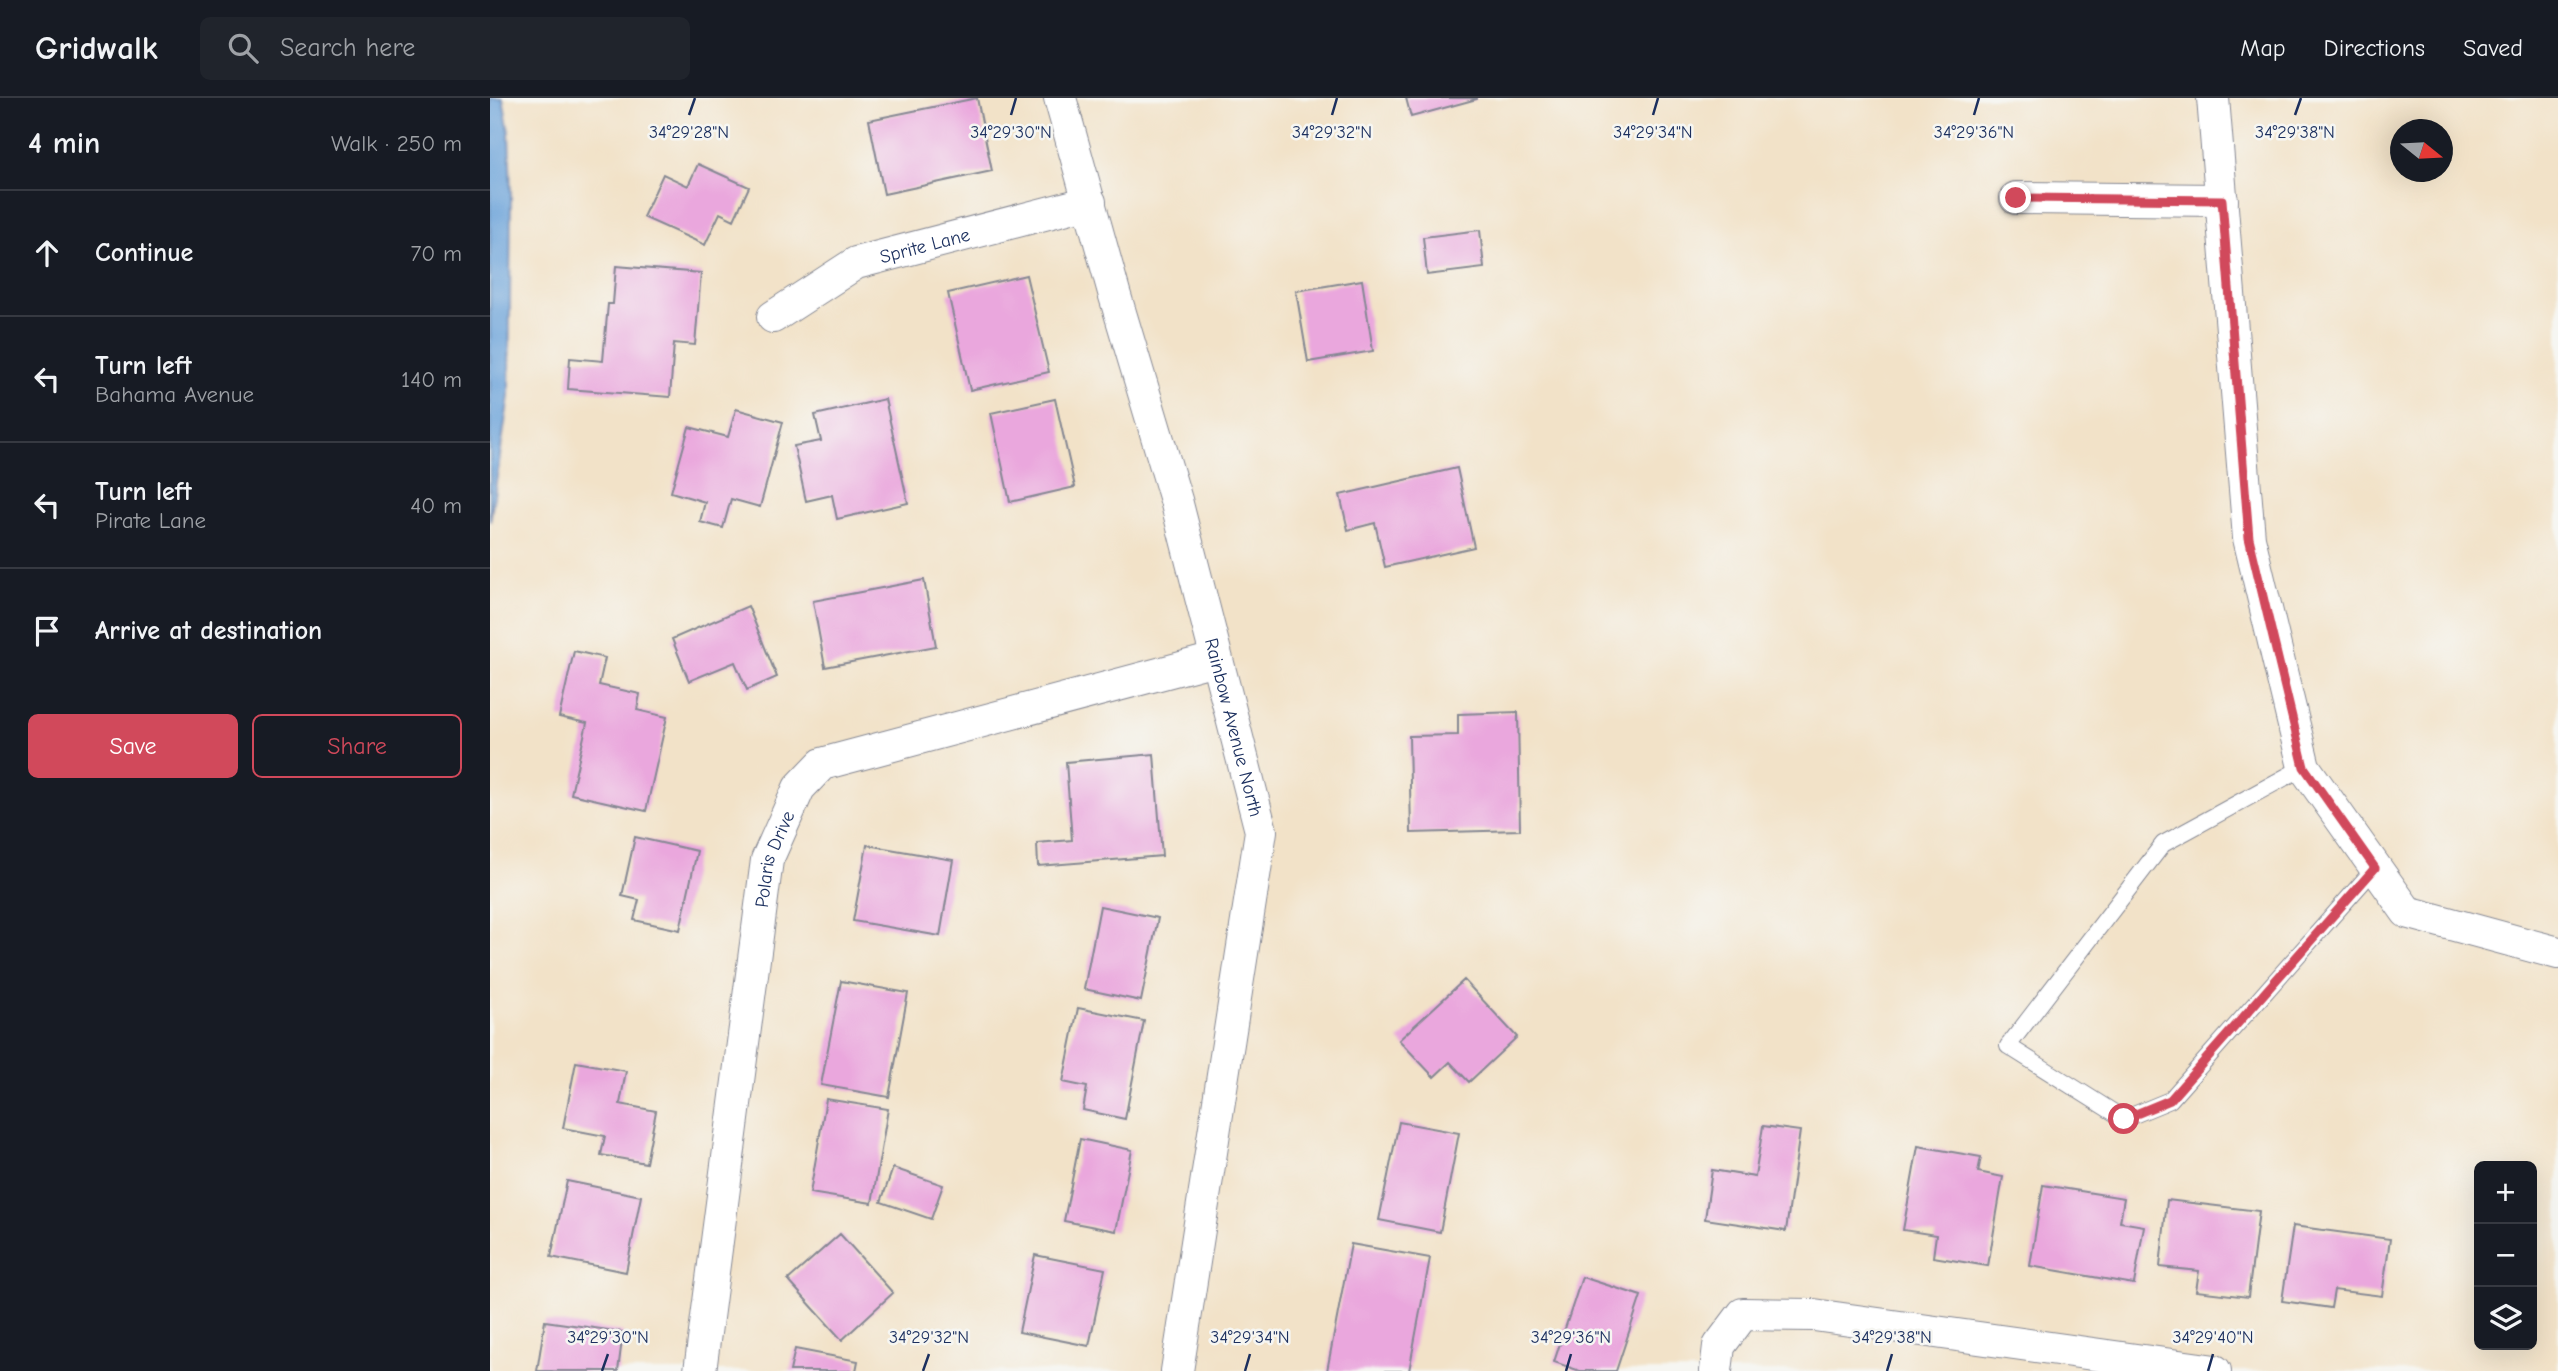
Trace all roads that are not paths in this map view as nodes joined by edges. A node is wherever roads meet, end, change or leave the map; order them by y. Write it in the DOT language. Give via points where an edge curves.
graph roads {
  1 [pos="1060,98"];
  2 [pos="2213,98"];
  3 [pos="2016,198"];
  4 [pos="2222,200"];
  5 [pos="1090,202"];
  6 [pos="773,317"];
  7 [pos="1215,659"];
  8 [pos="2304,767"];
  9 [pos="2375,868"];
  10 [pos="2558,953"];
  11 [pos="700,1371"];
  12 [pos="1177,1371"];
  13 [pos="1716,1371"];
  14 [pos="2215,1371"];
  1 -- 5 [label="street, Rainbow Avenue North"];
  2 -- 4 [label="street"];
  3 -- 4 [label="street"];
  4 -- 8 [label="street" via="2249,538"];
  5 -- 6 [label="street, Sprite Lane" via="856,263"];
  5 -- 7 [label="street, Rainbow Avenue North" via="1176,500"];
  7 -- 11 [label="street, Polaris Drive" via="822,764 799,789 768,860"];
  7 -- 12 [label="street, Rainbow Avenue North" via="1261,831"];
  8 -- 9 [label="street"];
  8 -- 9 [label="lane" via="2163,844 2008,1046 2124,1119 2170,1100"];
  9 -- 10 [label="street" via="2407,912"];
  13 -- 14 [label="street" via="1720,1346 1743,1314 1814,1315"];
}
